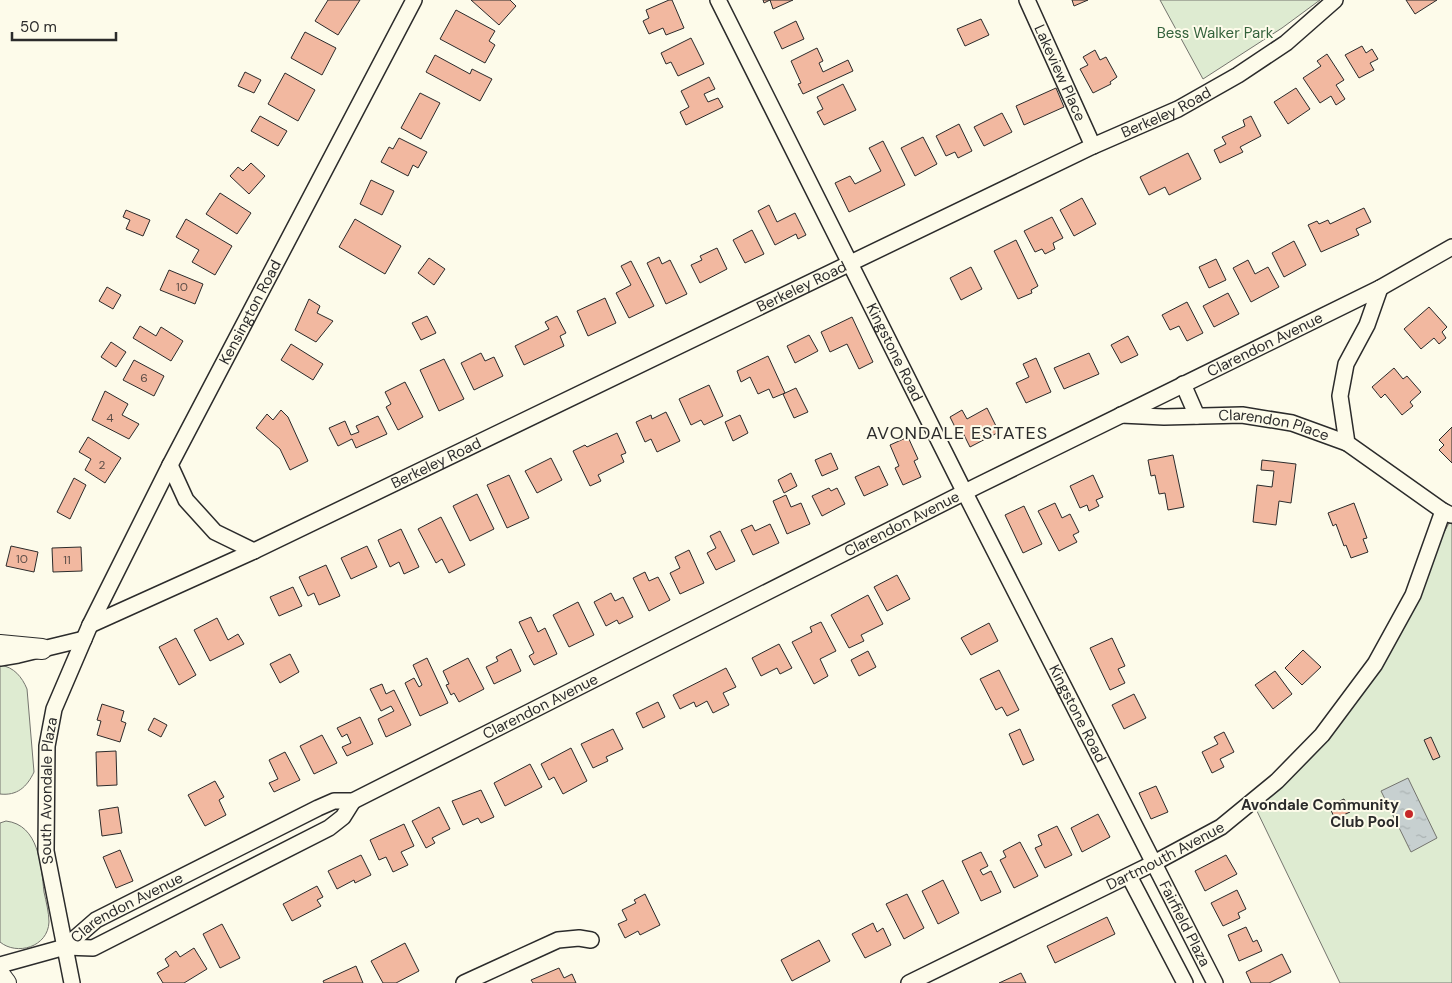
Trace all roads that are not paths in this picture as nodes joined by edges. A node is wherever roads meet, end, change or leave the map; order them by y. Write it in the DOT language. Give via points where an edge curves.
graph roads {
  1 [pos="414,0"];
  2 [pos="718,0"];
  3 [pos="1027,0"];
  4 [pos="1335,0"];
  5 [pos="1093,146"];
  6 [pos="1452,247"];
  7 [pos="850,264"];
  8 [pos="1380,288"];
  9 [pos="1183,384"];
  10 [pos="1120,415"];
  11 [pos="1197,416"];
  12 [pos="1347,443"];
  13 [pos="170,465"];
  14 [pos="964,493"];
  15 [pos="1448,513"];
  16 [pos="254,552"];
  17 [pos="90,625"];
  18 [pos="84,639"];
  19 [pos="0,644"];
  20 [pos="42,649"];
  21 [pos="0,658"];
  22 [pos="352,801"];
  23 [pos="1154,864"];
  24 [pos="1130,876"];
  25 [pos="592,940"];
  26 [pos="65,947"];
  27 [pos="0,965"];
  28 [pos="0,975"];
  29 [pos="6,983"];
  30 [pos="72,983"];
  31 [pos="464,983"];
  32 [pos="909,983"];
  33 [pos="1185,983"];
  34 [pos="1215,983"];
  1 -- 13 [label="street, Kensington Road"];
  2 -- 7 [label="street, Kingstone Road"];
  3 -- 5 [label="street, Lakeview Place"];
  4 -- 5 [label="street, Berkeley Road" via="1286,43 1238,76 1178,109"];
  5 -- 7 [label="street, Berkeley Road"];
  6 -- 8 [label="street, Clarendon Avenue"];
  7 -- 14 [label="street, Kingstone Road"];
  7 -- 16 [label="street, Berkeley Road"];
  8 -- 9 [label="street, Clarendon Avenue"];
  8 -- 12 [label="street, Clarendon Place" via="1367,325 1346,364 1340,396"];
  9 -- 10 [label="street, Clarendon Avenue"];
  9 -- 11 [label="street, Clarendon Place"];
  10 -- 11 [label="street, Clarendon Place"];
  10 -- 14 [label="street, Clarendon Avenue"];
  11 -- 12 [label="street, Clarendon Place" via="1242,416 1292,422"];
  12 -- 15 [label="street, Clarendon Place"];
  13 -- 16 [label="street" via="186,500 215,532"];
  13 -- 17 [label="street, Kensington Road"];
  14 -- 22 [label="street, Clarendon Avenue"];
  14 -- 23 [label="street, Kingstone Road"];
  15 -- 23 [label="street, Dartmouth Avenue" via="1413,595 1374,664 1322,734 1277,780 1221,827"];
  16 -- 17 [label="street, Berkeley Road"];
  17 -- 18 [label="street, South Avondale Plaza"];
  18 -- 20 [label="street"];
  18 -- 26 [label="street, South Avondale Plaza" via="54,709 47,746 46,851"];
  19 -- 20 [label="main road"];
  20 -- 21 [label="street"];
  22 -- 26 [label="street, Clarendon Avenue" via="334,801 318,808 96,920"];
  22 -- 26 [label="street, Clarendon Avenue" via="344,817 329,828 93,948"];
  23 -- 24 [label="street, Dartmouth Avenue"];
  23 -- 34 [label="street, Fairfield Plaza"];
  24 -- 32 [label="street, Dartmouth Avenue"];
  24 -- 33 [label="street, Fairfield Plaza"];
  25 -- 31 [label="street" via="558,940"];
  26 -- 27 [label="street"];
  26 -- 30 [label="street, South Avondale Plaza"];
  28 -- 29 [label="main road"];
}
